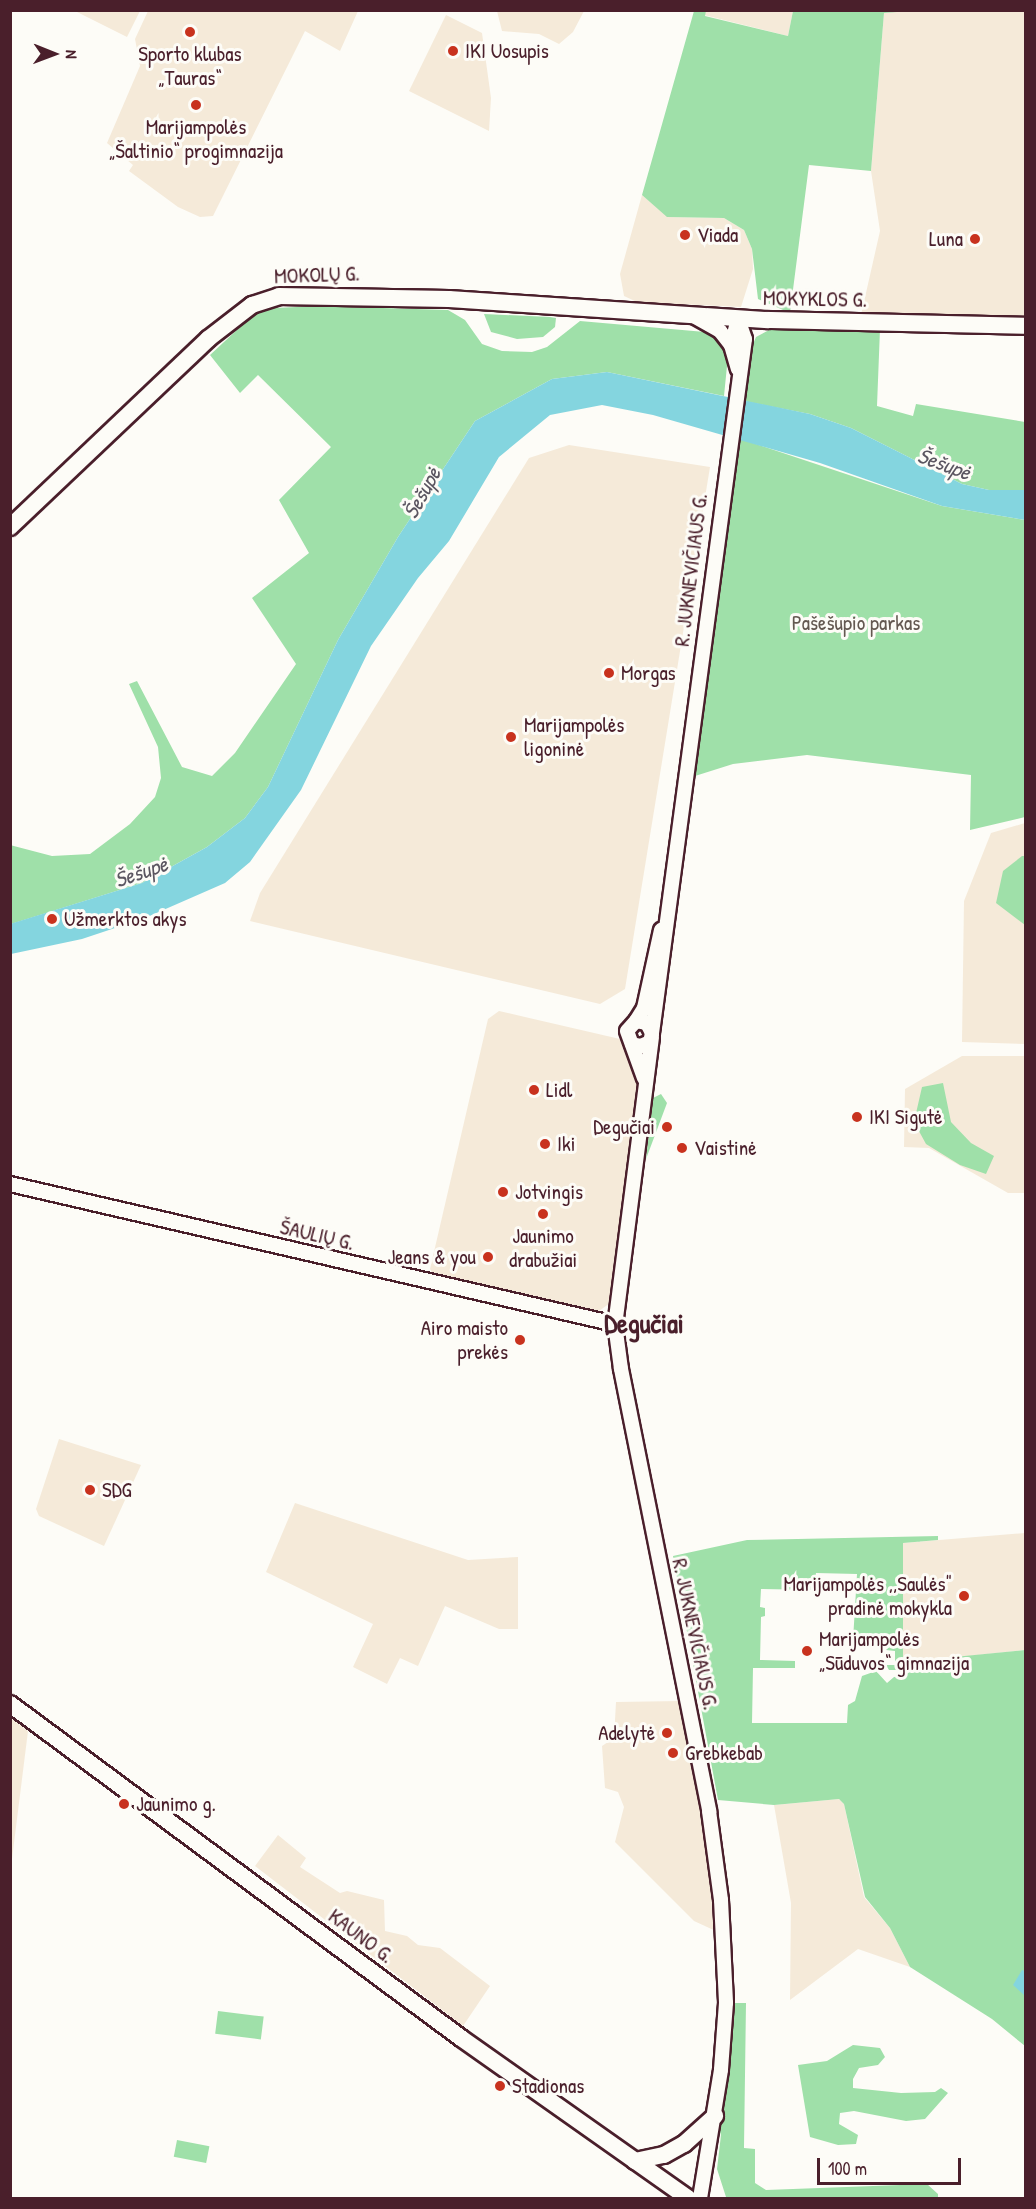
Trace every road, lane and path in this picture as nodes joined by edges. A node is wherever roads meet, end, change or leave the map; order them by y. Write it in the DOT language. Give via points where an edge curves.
graph roads {
  1 [pos="604,311"];
  2 [pos="693,316"];
  3 [pos="738,319"];
  4 [pos="768,320"];
  5 [pos="1026,326"];
  6 [pos="745,339"];
  7 [pos="731,345"];
  8 [pos="738,373"];
  9 [pos="10,527"];
  10 [pos="665,920"];
  11 [pos="636,1021"];
  12 [pos="652,1035"];
  13 [pos="632,1044"];
  14 [pos="644,1080"];
  15 [pos="10,1184"];
  16 [pos="615,1324"];
  17 [pos="10,1704"];
  18 [pos="715,2115"];
  19 [pos="635,2161"];
  20 [pos="688,2199"];
  21 [pos="700,2199"];
  1 -- 2 [label="main road, MOKYKLOS G."];
  1 -- 9 [label="main road, MOKOLŲ G." via="326,295 266,299 242,311 208,339"];
  2 -- 3 [label="main road, MOKYKLOS G."];
  2 -- 7 [label="street" via="720,331"];
  3 -- 4 [label="main road, MOKYKLOS G."];
  3 -- 6 [label="street"];
  3 -- 7 [label="street"];
  4 -- 5 [label="main road, MOKYKLOS G."];
  4 -- 6 [label="street"];
  6 -- 8 [label="street, R. JUKNEVIČIAUS G."];
  7 -- 8 [label="street, R. JUKNEVIČIAUS G."];
  8 -- 10 [label="street, R. JUKNEVIČIAUS G."];
  10 -- 11 [label="street, R. JUKNEVIČIAUS G." via="644,1008"];
  10 -- 12 [label="street, R. JUKNEVIČIAUS G." via="666,944"];
  11 -- 12 [label="street" via="647,1023"];
  11 -- 13 [label="street" via="627,1031"];
  12 -- 13 [label="street" via="641,1046"];
  12 -- 14 [label="street, R. JUKNEVIČIAUS G."];
  13 -- 14 [label="street, R. JUKNEVIČIAUS G."];
  14 -- 16 [label="street, R. JUKNEVIČIAUS G."];
  15 -- 16 [label="street, ŠAULIŲ G."];
  16 -- 18 [label="street, R. JUKNEVIČIAUS G." via="709,1811 720,1890 726,2003"];
  17 -- 19 [label="main road, KAUNO G." via="454,2033"];
  18 -- 19 [label="main road" via="684,2144 664,2155"];
  18 -- 21 [label="street, R. JUKNEVIČIAUS G."];
  19 -- 20 [label="main road, KAUNO G."];
}
